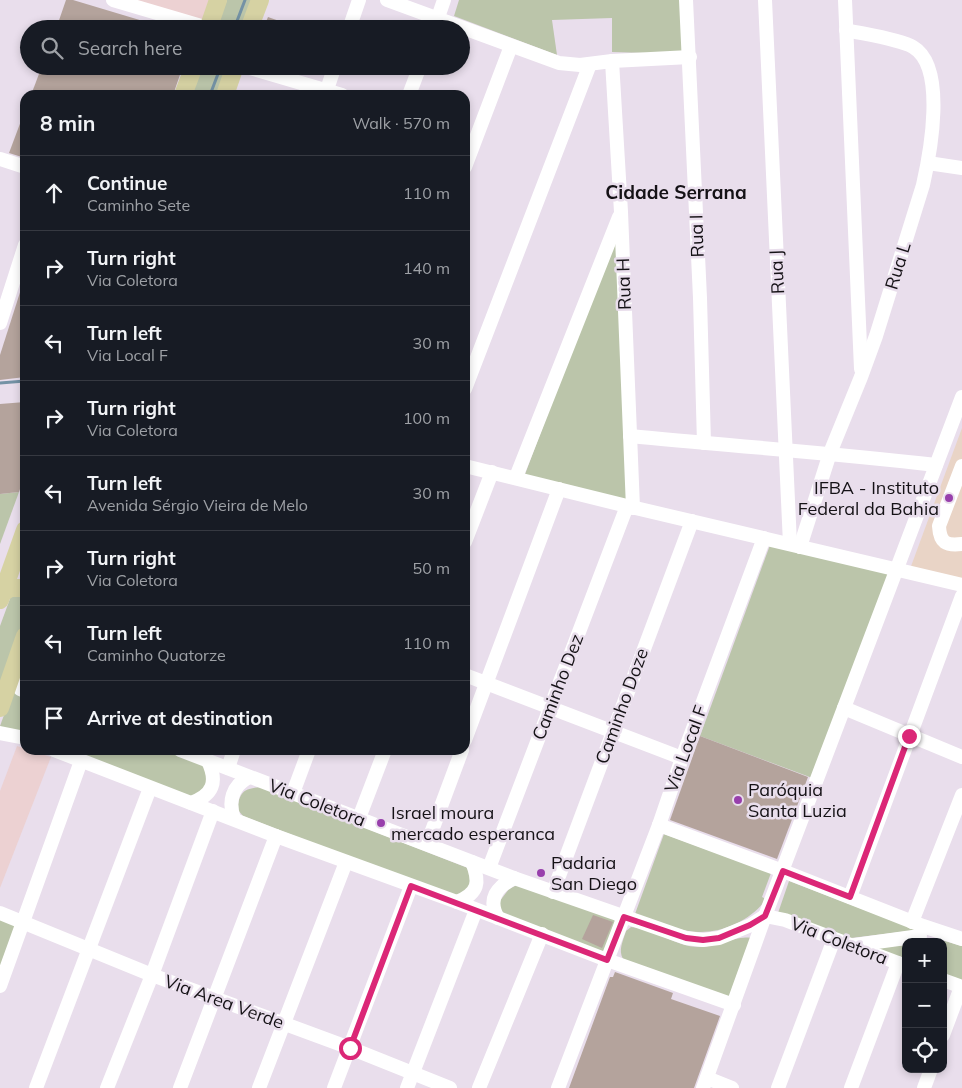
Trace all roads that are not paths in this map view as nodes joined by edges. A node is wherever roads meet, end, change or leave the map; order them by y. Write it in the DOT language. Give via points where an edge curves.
graph roads {
  1 [pos="113,0"];
  2 [pos="218,0"];
  3 [pos="260,0"];
  4 [pos="359,0"];
  5 [pos="387,0"];
  6 [pos="444,0"];
  7 [pos="686,0"];
  8 [pos="765,0"];
  9 [pos="845,0"];
  10 [pos="147,5"];
  11 [pos="187,20"];
  12 [pos="211,20"];
  13 [pos="252,20"];
  14 [pos="352,20"];
  15 [pos="428,20"];
  16 [pos="437,20"];
  17 [pos="846,30"];
  18 [pos="470,34"];
  19 [pos="511,46"];
  20 [pos="690,58"];
  21 [pos="612,61"];
  22 [pos="590,64"];
  23 [pos="191,75"];
  24 [pos="232,75"];
  25 [pos="272,75"];
  26 [pos="332,75"];
  27 [pos="417,75"];
  28 [pos="185,90"];
  29 [pos="227,90"];
  30 [pos="320,90"];
  31 [pos="327,90"];
  32 [pos="411,90"];
  33 [pos="470,153"];
  34 [pos="0,160"];
  35 [pos="928,163"];
  36 [pos="20,166"];
  37 [pos="962,168"];
  38 [pos="621,212"];
  39 [pos="20,261"];
  40 [pos="0,323"];
  41 [pos="470,376"];
  42 [pos="861,377"];
  43 [pos="962,397"];
  44 [pos="958,420"];
  45 [pos="630,436"];
  46 [pos="704,443"];
  47 [pos="786,451"];
  48 [pos="830,453"];
  49 [pos="936,465"];
  50 [pos="962,466"];
  51 [pos="470,467"];
  52 [pos="492,472"];
  53 [pos="516,477"];
  54 [pos="559,489"];
  55 [pos="630,507"];
  56 [pos="692,521"];
  57 [pos="470,529"];
  58 [pos="764,538"];
  59 [pos="20,544"];
  60 [pos="962,544"];
  61 [pos="795,545"];
  62 [pos="897,569"];
  63 [pos="962,585"];
  64 [pos="20,588"];
  65 [pos="962,596"];
  66 [pos="1,597"];
  67 [pos="20,650"];
  68 [pos="11,675"];
  69 [pos="470,676"];
  70 [pos="486,683"];
  71 [pos="20,688"];
  72 [pos="550,707"];
  73 [pos="0,708"];
  74 [pos="844,708"];
  75 [pos="470,726"];
  76 [pos="613,731"];
  77 [pos="0,734"];
  78 [pos="909,736"];
  79 [pos="20,737"];
  80 [pos="66,755"];
  81 [pos="193,755"];
  82 [pos="232,755"];
  83 [pos="307,755"];
  84 [pos="383,755"];
  85 [pos="460,755"];
  86 [pos="962,757"];
  87 [pos="682,758"];
  88 [pos="81,761"];
  89 [pos="208,761"];
  90 [pos="228,768"];
  91 [pos="249,777"];
  92 [pos="150,788"];
  93 [pos="293,794"];
  94 [pos="962,794"];
  95 [pos="191,803"];
  96 [pos="213,811"];
  97 [pos="358,818"];
  98 [pos="234,819"];
  99 [pos="659,825"];
  100 [pos="276,836"];
  101 [pos="427,844"];
  102 [pos="346,862"];
  103 [pos="472,862"];
  104 [pos="489,868"];
  105 [pos="783,871"];
  106 [pos="514,878"];
  107 [pos="411,886"];
  108 [pos="553,892"];
  109 [pos="850,897"];
  110 [pos="457,902"];
  111 [pos="476,910"];
  112 [pos="0,913"];
  113 [pos="765,916"];
  114 [pos="624,917"];
  115 [pos="498,918"];
  116 [pos="23,923"];
  117 [pos="918,931"];
  118 [pos="542,934"];
  119 [pos="834,939"];
  120 [pos="962,939"];
  121 [pos="852,945"];
  122 [pos="88,950"];
  123 [pos="607,960"];
  124 [pos="902,965"];
  125 [pos="152,975"];
  126 [pos="947,981"];
  127 [pos="0,986"];
  128 [pos="962,987"];
  129 [pos="215,998"];
  130 [pos="734,1005"];
  131 [pos="282,1023"];
  132 [pos="946,1028"];
  133 [pos="350,1048"];
  134 [pos="412,1073"];
  135 [pos="930,1073"];
  136 [pos="705,1083"];
  137 [pos="36,1088"];
  138 [pos="107,1088"];
  139 [pos="180,1088"];
  140 [pos="259,1088"];
  141 [pos="334,1088"];
  142 [pos="406,1088"];
  143 [pos="450,1088"];
  144 [pos="479,1088"];
  145 [pos="558,1088"];
  146 [pos="732,1088"];
  147 [pos="778,1088"];
  148 [pos="851,1088"];
  149 [pos="924,1088"];
  1 -- 10 [label="street"];
  2 -- 12 [label="main road"];
  3 -- 13 [label="main road"];
  4 -- 14 [label="street"];
  5 -- 15 [label="street"];
  6 -- 16 [label="street"];
  7 -- 20 [label="street, Rua I"];
  8 -- 47 [label="street, Rua J"];
  9 -- 17 [label="street"];
  10 -- 11 [label="street"];
  17 -- 35 [label="street, Rua L" via="912,47 925,59 932,91"];
  17 -- 42 [label="street"];
  18 -- 19 [label="street"];
  19 -- 22 [label="street" via="559,63"];
  19 -- 33 [label="street"];
  20 -- 21 [label="street"];
  20 -- 46 [label="street, Rua I"];
  21 -- 22 [label="street"];
  21 -- 38 [label="street, Rua H"];
  22 -- 41 [label="street"];
  23 -- 28 [label="main road"];
  24 -- 29 [label="main road"];
  25 -- 30 [label="street"];
  26 -- 31 [label="street"];
  27 -- 32 [label="street"];
  34 -- 36 [label="street"];
  35 -- 37 [label="street"];
  35 -- 42 [label="street, Rua L"];
  38 -- 45 [label="street, Rua H"];
  38 -- 53 [label="street"];
  39 -- 40 [label="street"];
  42 -- 48 [label="street, Rua L"];
  43 -- 44 [label="street"];
  44 -- 49 [label="street"];
  45 -- 46 [label="street"];
  45 -- 55 [label="street, Rua H"];
  46 -- 47 [label="street"];
  47 -- 48 [label="street"];
  47 -- 61 [label="street, Rua J"];
  48 -- 49 [label="street"];
  48 -- 61 [label="street, Rua L"];
  49 -- 62 [label="street"];
  50 -- 60 [label="street" via="939,526 944,542"];
  51 -- 52 [label="street"];
  52 -- 53 [label="street"];
  52 -- 57 [label="street"];
  53 -- 54 [label="street"];
  54 -- 55 [label="street"];
  54 -- 70 [label="street"];
  55 -- 56 [label="street"];
  55 -- 72 [label="street, Caminho Dez"];
  56 -- 58 [label="street"];
  56 -- 76 [label="street, Caminho Doze"];
  58 -- 61 [label="street"];
  58 -- 87 [label="street, Via Local F"];
  59 -- 66 [label="main road"];
  61 -- 62 [label="street"];
  62 -- 63 [label="street"];
  62 -- 74 [label="street"];
  64 -- 66 [label="main road" via="10,588"];
  65 -- 78 [label="street"];
  67 -- 68 [label="main road"];
  68 -- 71 [label="street"];
  68 -- 73 [label="main road"];
  69 -- 70 [label="street"];
  70 -- 72 [label="street"];
  70 -- 75 [label="street"];
  72 -- 76 [label="street"];
  72 -- 104 [label="street, Caminho Dez"];
  74 -- 78 [label="street"];
  74 -- 105 [label="street"];
  76 -- 87 [label="street"];
  76 -- 108 [label="street, Caminho Doze"];
  77 -- 79 [label="street"];
  78 -- 86 [label="street"];
  78 -- 109 [label="street"];
  80 -- 88 [label="street"];
  81 -- 89 [label="street, Via Coletora"];
  82 -- 90 [label="street"];
  83 -- 93 [label="street"];
  84 -- 97 [label="street"];
  85 -- 101 [label="street"];
  87 -- 99 [label="street, Via Local F"];
  88 -- 92 [label="street"];
  88 -- 116 [label="street"];
  89 -- 90 [label="street, Via Coletora"];
  89 -- 95 [label="street" via="213,770 212,786 202,799"];
  90 -- 91 [label="street, Via Coletora"];
  91 -- 93 [label="street, Via Coletora"];
  91 -- 98 [label="street" via="239,782 234,790 231,809"];
  92 -- 95 [label="street"];
  92 -- 122 [label="street"];
  93 -- 97 [label="street, Via Coletora"];
  94 -- 117 [label="street"];
  95 -- 96 [label="street"];
  96 -- 98 [label="street"];
  96 -- 125 [label="street"];
  97 -- 101 [label="street, Via Coletora"];
  98 -- 100 [label="street"];
  99 -- 105 [label="street"];
  99 -- 114 [label="street, Via Local F"];
  100 -- 102 [label="street"];
  100 -- 129 [label="street"];
  101 -- 103 [label="street, Via Coletora"];
  102 -- 107 [label="street"];
  102 -- 131 [label="street"];
  103 -- 104 [label="street, Via Coletora"];
  103 -- 110 [label="street" via="478,882 470,895"];
  104 -- 106 [label="street, Via Coletora"];
  105 -- 109 [label="street"];
  105 -- 113 [label="street"];
  106 -- 108 [label="street, Via Coletora"];
  106 -- 115 [label="street" via="499,888 495,895 494,909"];
  107 -- 110 [label="street"];
  107 -- 133 [label="street"];
  108 -- 114 [label="street, Via Coletora"];
  109 -- 117 [label="street"];
  110 -- 111 [label="street"];
  111 -- 115 [label="street"];
  111 -- 134 [label="street"];
  112 -- 116 [label="street, Via Area Verde"];
  113 -- 114 [label="street, Via Coletora" via="719,938 703,940 686,938"];
  113 -- 119 [label="street, Via Coletora" via="785,920"];
  113 -- 130 [label="street"];
  114 -- 123 [label="street, Via Local F"];
  115 -- 118 [label="street"];
  116 -- 122 [label="street, Via Area Verde"];
  116 -- 127 [label="street"];
  117 -- 120 [label="street"];
  117 -- 121 [label="street"];
  118 -- 123 [label="street"];
  118 -- 144 [label="street"];
  119 -- 121 [label="street, Via Coletora"];
  119 -- 147 [label="street"];
  121 -- 124 [label="street, Via Coletora"];
  122 -- 125 [label="street, Via Area Verde"];
  122 -- 137 [label="street"];
  123 -- 130 [label="street"];
  123 -- 145 [label="street, Via Local F"];
  124 -- 148 [label="street"];
  125 -- 129 [label="street, Via Area Verde"];
  125 -- 138 [label="street"];
  126 -- 128 [label="street"];
  128 -- 132 [label="street"];
  129 -- 131 [label="street, Via Area Verde"];
  129 -- 139 [label="street"];
  130 -- 136 [label="street"];
  131 -- 133 [label="street, Via Area Verde"];
  131 -- 140 [label="street"];
  133 -- 134 [label="street, Via Area Verde"];
  133 -- 141 [label="street"];
  134 -- 142 [label="street"];
  134 -- 143 [label="street, Via Area Verde"];
  135 -- 149 [label="street"];
  136 -- 146 [label="street"];
}
